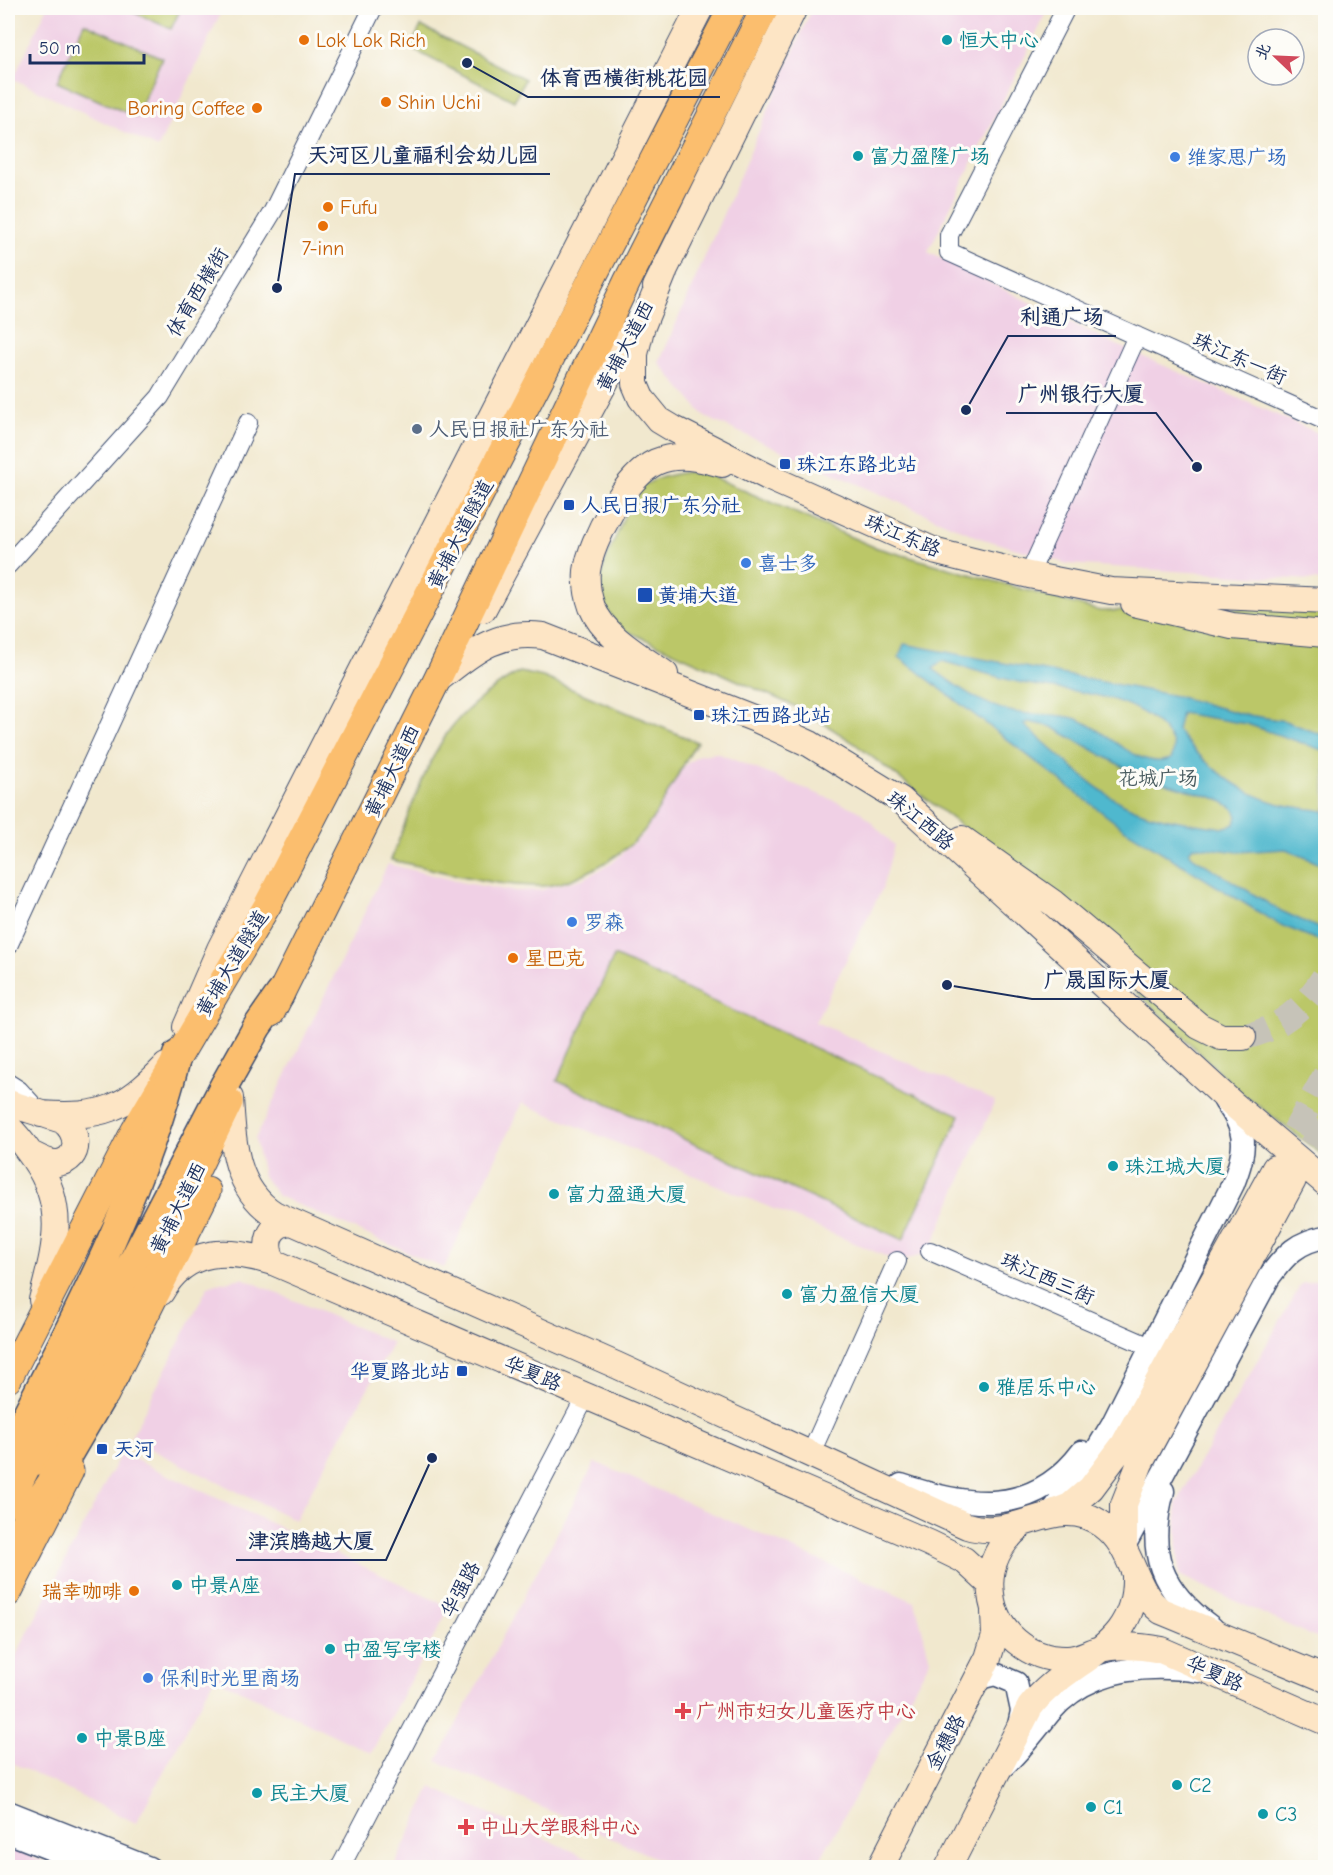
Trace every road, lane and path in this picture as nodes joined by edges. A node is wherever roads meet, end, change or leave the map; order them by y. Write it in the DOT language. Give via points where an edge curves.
graph roads {
  1 [pos="373,8"];
  2 [pos="700,8"];
  3 [pos="732,8"];
  4 [pos="765,8"];
  5 [pos="794,8"];
  6 [pos="1066,8"];
  7 [pos="664,272"];
  8 [pos="1137,336"];
  9 [pos="1326,421"];
  10 [pos="248,423"];
  11 [pos="770,478"];
  12 [pos="8,565"];
  13 [pos="1029,575"];
  14 [pos="1326,601"];
  15 [pos="1326,634"];
  16 [pos="437,680"];
  17 [pos="698,697"];
  18 [pos="901,800"];
  19 [pos="8,946"];
  20 [pos="280,994"];
  21 [pos="1243,1037"];
  22 [pos="177,1055"];
  23 [pos="8,1083"];
  24 [pos="1215,1088"];
  25 [pos="230,1098"];
  26 [pos="8,1103"];
  27 [pos="41,1114"];
  28 [pos="8,1127"];
  29 [pos="19,1150"];
  30 [pos="1326,1183"];
  31 [pos="290,1222"];
  32 [pos="1326,1237"];
  33 [pos="930,1251"];
  34 [pos="897,1261"];
  35 [pos="273,1262"];
  36 [pos="37,1321"];
  37 [pos="1161,1326"];
  38 [pos="1148,1346"];
  39 [pos="115,1374"];
  40 [pos="8,1379"];
  41 [pos="586,1396"];
  42 [pos="1178,1446"];
  43 [pos="8,1451"];
  44 [pos="811,1453"];
  45 [pos="835,1464"];
  46 [pos="10,1497"];
  47 [pos="936,1513"];
  48 [pos="1051,1514"];
  49 [pos="1020,1526"];
  50 [pos="922,1540"];
  51 [pos="8,1546"];
  52 [pos="1124,1546"];
  53 [pos="1135,1576"];
  54 [pos="989,1584"];
  55 [pos="8,1593"];
  56 [pos="994,1612"];
  57 [pos="1228,1639"];
  58 [pos="1098,1650"];
  59 [pos="1216,1673"];
  60 [pos="979,1678"];
  61 [pos="1326,1679"];
  62 [pos="1326,1722"];
  63 [pos="1019,1725"];
  64 [pos="994,1776"];
  65 [pos="8,1812"];
  66 [pos="8,1832"];
  67 [pos="100,1868"];
  68 [pos="149,1868"];
  69 [pos="340,1868"];
  70 [pos="880,1868"];
  71 [pos="948,1868"];
  1 -- 12 [label="street, 体育西横街" via="273,211 160,397"];
  2 -- 22 [label="main road" via="220,949"];
  3 -- 22 [label="main road, 黄埔大道隧道" via="267,906"];
  4 -- 16 [label="main road, 黄埔大道隧道" via="627,282"];
  5 -- 7 [label="main road, 黄埔大道西"];
  6 -- 8 [label="street, 珠江东一街" via="949,235 949,252"];
  7 -- 11 [label="main road, 珠江东路" via="635,354 635,384 641,398 659,420"];
  7 -- 16 [label="main road, 黄埔大道西" via="502,577"];
  8 -- 9 [label="street, 珠江东一街"];
  8 -- 13 [label="street"];
  10 -- 19 [label="street"];
  11 -- 13 [label="main road, 珠江东路" via="937,552"];
  11 -- 17 [label="main road" via="691,456 656,462 641,471 617,500 589,559 588,594 600,623"];
  13 -- 14 [label="main road, 珠江东路" via="1111,591"];
  13 -- 15 [label="main road" via="1232,626"];
  16 -- 17 [label="main road, 珠江西路" via="491,641 524,634 561,643"];
  16 -- 20 [label="main road, 黄埔大道西"];
  17 -- 18 [label="main road, 珠江西路" via="810,744"];
  18 -- 21 [label="main road" via="1035,889 1199,1026 1221,1037"];
  18 -- 24 [label="main road, 珠江西路"];
  20 -- 25 [label="main road, 黄埔大道西"];
  20 -- 46 [label="highway" via="225,1084"];
  22 -- 27 [label="main road" via="126,1103 99,1112"];
  22 -- 36 [label="main road"];
  22 -- 43 [label="highway" via="152,1144 126,1207"];
  23 -- 27 [label="street"];
  24 -- 30 [label="main road, 珠江西路"];
  24 -- 37 [label="street" via="1235,1114 1240,1128 1245,1145 1241,1163"];
  25 -- 31 [label="main road, 华夏路" via="233,1145 244,1182 265,1208"];
  25 -- 39 [label="main road" via="217,1169"];
  25 -- 51 [label="main road, 黄埔大道西"];
  26 -- 27 [label="main road"];
  27 -- 29 [label="main road" via="70,1125 77,1144 73,1153 56,1163"];
  28 -- 29 [label="main road"];
  29 -- 36 [label="main road" via="48,1184 56,1214 54,1250"];
  31 -- 35 [label="main road" via="280,1223 271,1233 268,1248"];
  31 -- 44 [label="main road, 华夏路"];
  32 -- 42 [label="street" via="1291,1250 1269,1277"];
  33 -- 38 [label="street, 珠江西三街"];
  34 -- 44 [label="street"];
  35 -- 39 [label="main road, 华夏路" via="240,1253 213,1252 180,1270 164,1288"];
  35 -- 41 [label="main road, 华夏路"];
  36 -- 40 [label="main road"];
  37 -- 38 [label="street"];
  37 -- 48 [label="street" via="1103,1441"];
  38 -- 45 [label="street" via="1078,1457 1053,1482 1027,1496 986,1503 945,1499"];
  39 -- 51 [label="highway" via="53,1480"];
  39 -- 55 [label="main road"];
  41 -- 50 [label="main road, 华夏路"];
  41 -- 69 [label="street, 华强路"];
  42 -- 52 [label="street"];
  42 -- 57 [label="street" via="1159,1505 1157,1555 1174,1593"];
  44 -- 45 [label="main road, 华夏路"];
  45 -- 47 [label="main road, 华夏路"];
  47 -- 49 [label="main road, 华夏路" via="978,1530"];
  47 -- 50 [label="main road"];
  48 -- 49 [label="main road, 华夏路"];
  48 -- 52 [label="main road, 华夏路" via="1087,1516 1114,1534"];
  48 -- 52 [label="main road" via="1070,1506 1092,1488 1124,1444 1284,1174 1140,1463 1124,1504"];
  49 -- 54 [label="main road, 华夏路" via="999,1549"];
  50 -- 54 [label="main road, 华夏路" via="964,1560"];
  52 -- 53 [label="main road, 华夏路"];
  53 -- 57 [label="main road, 华夏路" via="1151,1603 1161,1611"];
  53 -- 58 [label="main road, 华夏路" via="1132,1608 1126,1623"];
  54 -- 56 [label="main road, 华夏路"];
  56 -- 58 [label="main road, 华夏路" via="1019,1644 1041,1655 1078,1658"];
  56 -- 60 [label="main road, 金穗路" via="992,1646"];
  57 -- 61 [label="main road, 华夏路"];
  58 -- 59 [label="main road, 华夏路" via="1141,1646 1161,1650"];
  58 -- 63 [label="main road" via="1042,1691"];
  59 -- 62 [label="main road, 华夏路"];
  59 -- 64 [label="street" via="1138,1667 1097,1679 1058,1705"];
  60 -- 63 [label="street" via="995,1674 1016,1683 1022,1711"];
  60 -- 70 [label="main road, 金穗路"];
  63 -- 64 [label="main road"];
  64 -- 71 [label="main road"];
  65 -- 68 [label="street"];
  66 -- 67 [label="street"];
}
